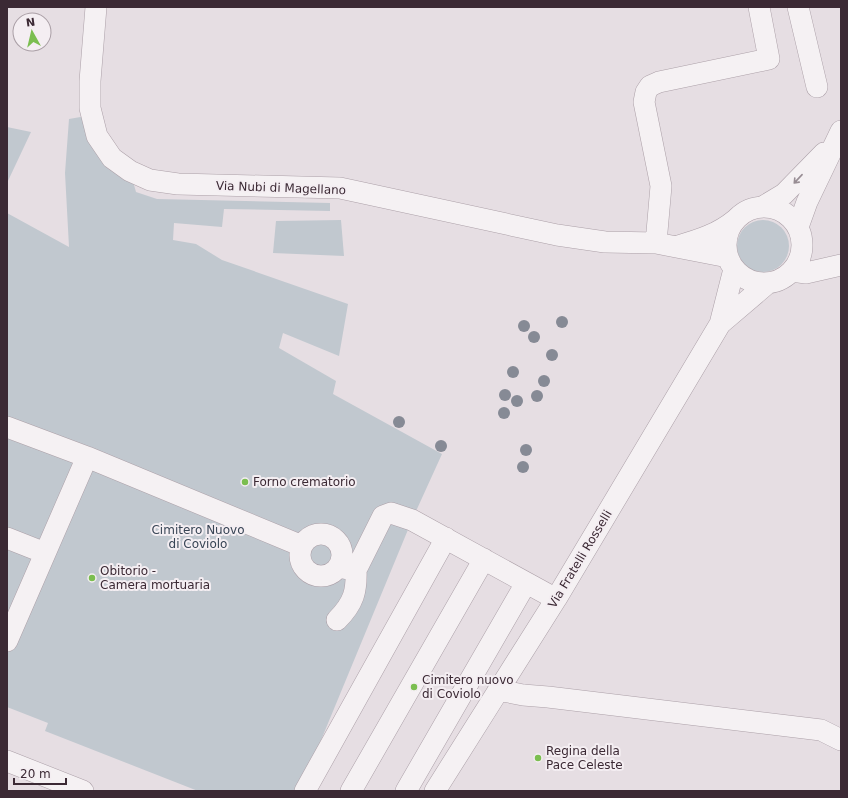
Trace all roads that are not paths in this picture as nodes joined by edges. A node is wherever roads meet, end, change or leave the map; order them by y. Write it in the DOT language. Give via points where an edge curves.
graph roads {
  1 [pos="96,7"];
  2 [pos="759,7"];
  3 [pos="798,7"];
  4 [pos="817,86"];
  5 [pos="838,136"];
  6 [pos="764,206"];
  7 [pos="735,220"];
  8 [pos="800,236"];
  9 [pos="665,245"];
  10 [pos="731,263"];
  11 [pos="840,265"];
  12 [pos="792,270"];
  13 [pos="768,283"];
  14 [pos="720,324"];
  15 [pos="7,427"];
  16 [pos="87,457"];
  17 [pos="7,538"];
  18 [pos="446,538"];
  19 [pos="302,546"];
  20 [pos="45,553"];
  21 [pos="484,560"];
  22 [pos="347,567"];
  23 [pos="526,583"];
  24 [pos="556,598"];
  25 [pos="337,620"];
  26 [pos="7,641"];
  27 [pos="498,690"];
  28 [pos="841,740"];
  29 [pos="11,763"];
  30 [pos="83,791"];
  31 [pos="305,791"];
  32 [pos="351,791"];
  33 [pos="406,791"];
  34 [pos="435,791"];
  1 -- 9 [label="street, Via Nubi di Magellano" via="90,108 97,136 112,158 150,180 178,184 340,188 557,235 605,242"];
  2 -- 9 [label="street" via="769,59 659,82 650,86 646,92 645,113 661,186"];
  3 -- 4 [label="street"];
  5 -- 6 [label="street, Via Fratelli Rosselli, one-way" via="784,194"];
  5 -- 8 [label="street, Via Fratelli Rosselli" via="807,202"];
  6 -- 7 [label="street, Via Fratelli Rosselli" via="753,208"];
  6 -- 8 [label="street" via="784,212 792,218"];
  7 -- 9 [label="street, Via Nubi di Magellano" via="701,240"];
  7 -- 10 [label="street, Via Fratelli Rosselli" via="726,237"];
  8 -- 11 [label="street"];
  8 -- 12 [label="street, Via Fratelli Rosselli" via="801,254"];
  9 -- 10 [label="street, Via Nubi di Magellano"];
  10 -- 13 [label="street" via="739,274 753,281"];
  10 -- 14 [label="street, Via Fratelli Rosselli"];
  11 -- 12 [label="street" via="806,273"];
  12 -- 13 [label="street, Via Fratelli Rosselli" via="777,281"];
  13 -- 14 [label="street, Via Fratelli Rosselli"];
  14 -- 24 [label="street, Via Fratelli Rosselli"];
  15 -- 16 [label="street"];
  16 -- 19 [label="street"];
  16 -- 20 [label="street"];
  17 -- 20 [label="street"];
  18 -- 21 [label="street"];
  18 -- 22 [label="street" via="391,513 383,516"];
  18 -- 31 [label="street"];
  19 -- 22 [label="street" via="301,560 308,571 321,576"];
  19 -- 22 [label="street" via="318,534 332,537 341,547 342,561"];
  20 -- 26 [label="street"];
  21 -- 23 [label="street"];
  21 -- 32 [label="street"];
  22 -- 25 [label="street" via="357,588 345,612"];
  23 -- 24 [label="street"];
  23 -- 33 [label="street"];
  24 -- 27 [label="street, Via Fratelli Rosselli"];
  27 -- 28 [label="street" via="523,696 821,730"];
  27 -- 34 [label="street, Via Fratelli Rosselli"];
  29 -- 30 [label="street"];
}
